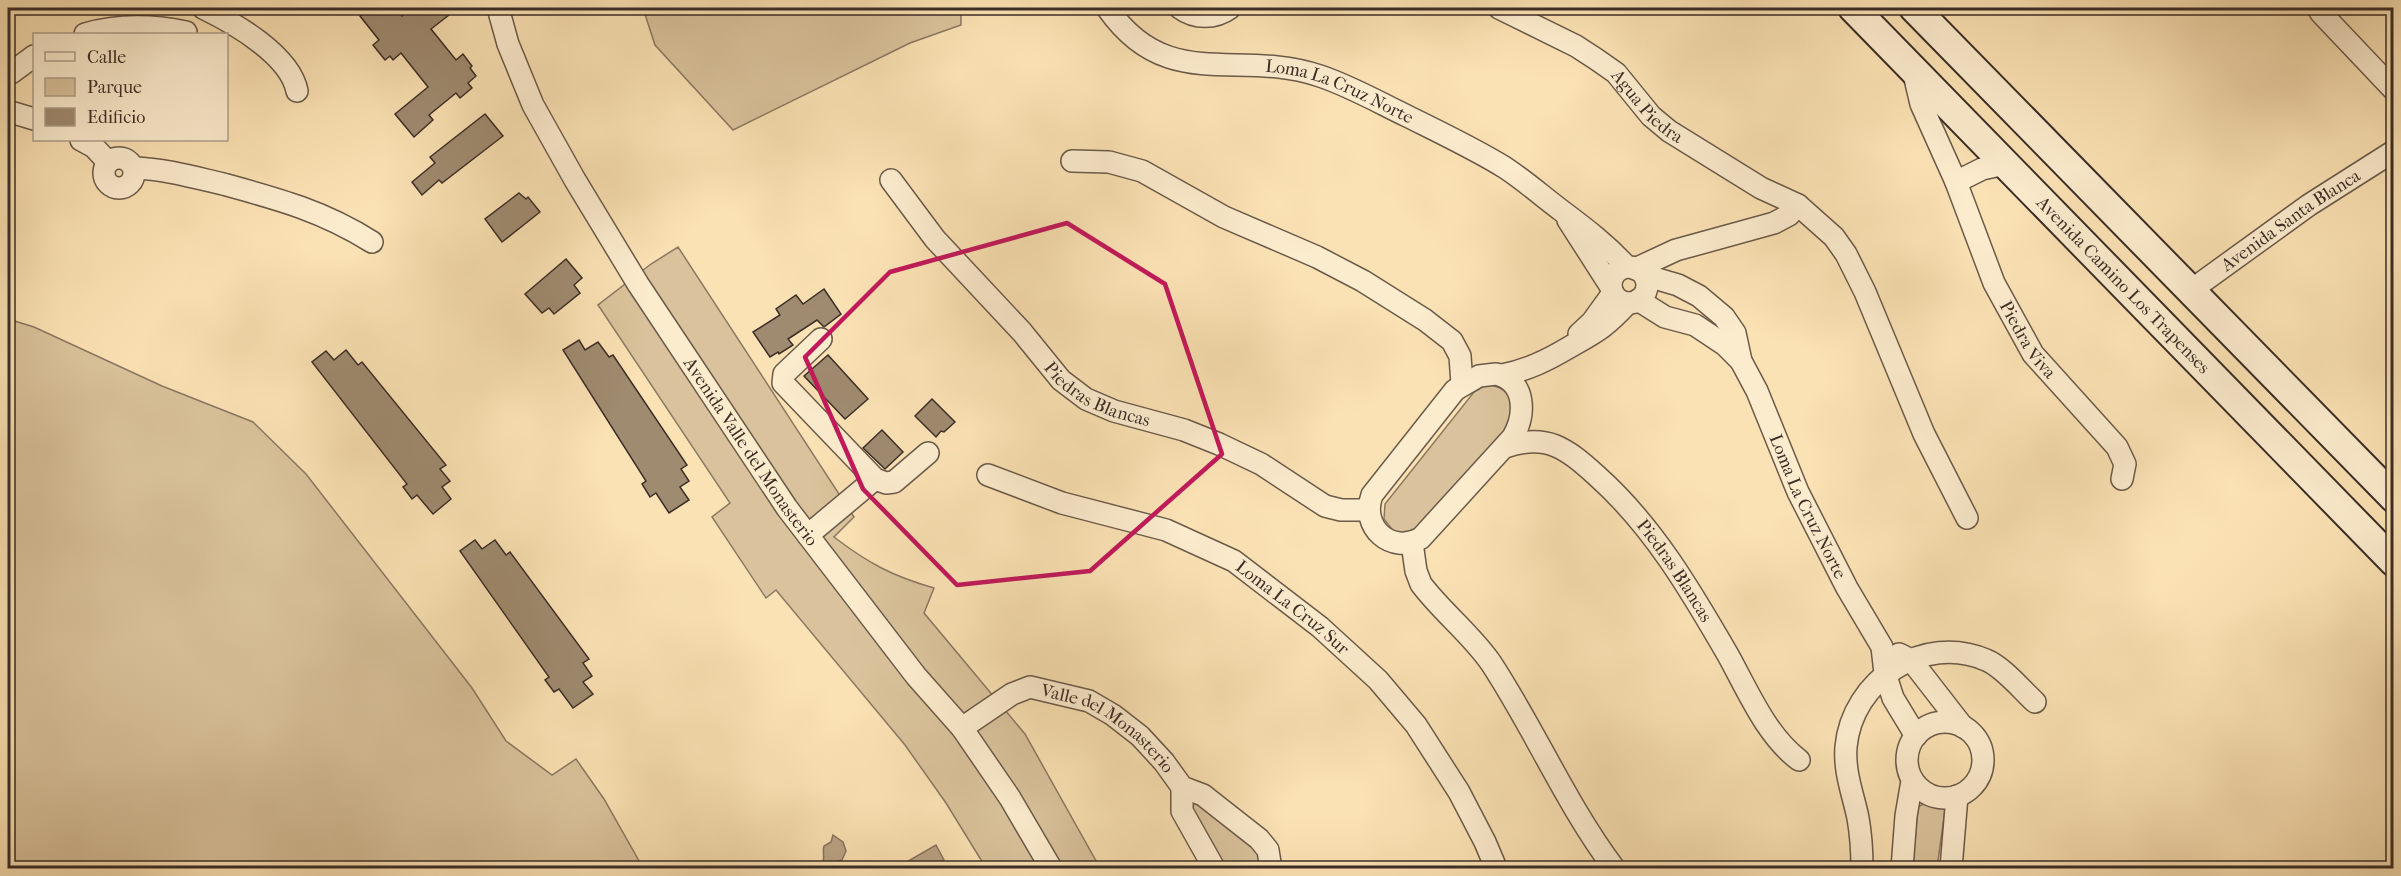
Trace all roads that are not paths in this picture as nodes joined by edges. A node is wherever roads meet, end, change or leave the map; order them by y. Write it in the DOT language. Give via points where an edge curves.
graph roads {
  1 [pos="203,8"];
  2 [pos="498,8"];
  3 [pos="1104,8"];
  4 [pos="1180,8"];
  5 [pos="1230,8"];
  6 [pos="1499,8"];
  7 [pos="1853,8"];
  8 [pos="1914,8"];
  9 [pos="2316,9"];
  10 [pos="90,33"];
  11 [pos="185,33"];
  12 [pos="33,57"];
  13 [pos="1913,70"];
  14 [pos="11,73"];
  15 [pos="2394,90"];
  16 [pos="297,91"];
  17 [pos="14,113"];
  18 [pos="33,118"];
  19 [pos="83,141"];
  20 [pos="2394,151"];
  21 [pos="124,157"];
  22 [pos="1072,161"];
  23 [pos="2005,164"];
  24 [pos="891,180"];
  25 [pos="1956,182"];
  26 [pos="1798,205"];
  27 [pos="1563,212"];
  28 [pos="372,242"];
  29 [pos="1636,270"];
  30 [pos="2190,291"];
  31 [pos="1623,296"];
  32 [pos="821,339"];
  33 [pos="1452,341"];
  34 [pos="1547,361"];
  35 [pos="1741,362"];
  36 [pos="1499,375"];
  37 [pos="1462,384"];
  38 [pos="1521,403"];
  39 [pos="1554,444"];
  40 [pos="1505,447"];
  41 [pos="928,453"];
  42 [pos="988,475"];
  43 [pos="875,479"];
  44 [pos="2122,479"];
  45 [pos="2394,498"];
  46 [pos="1368,510"];
  47 [pos="1967,518"];
  48 [pos="808,536"];
  49 [pos="1412,543"];
  50 [pos="2394,562"];
  51 [pos="1882,647"];
  52 [pos="1911,660"];
  53 [pos="1885,673"];
  54 [pos="2035,702"];
  55 [pos="1963,727"];
  56 [pos="962,728"];
  57 [pos="1916,736"];
  58 [pos="1799,760"];
  59 [pos="1912,781"];
  60 [pos="1182,788"];
  61 [pos="1957,796"];
  62 [pos="1271,867"];
  63 [pos="1051,868"];
  64 [pos="1215,868"];
  65 [pos="1496,868"];
  66 [pos="1614,868"];
  67 [pos="1862,868"];
  68 [pos="1902,868"];
  69 [pos="1951,868"];
  1 -- 11 [label="street"];
  1 -- 16 [label="street" via="270,51 295,81"];
  2 -- 48 [label="street, Avenida Valle del Monasterio" via="533,105 575,180 638,284"];
  3 -- 27 [label="street, Loma La Cruz Norte" via="1142,43 1176,61 1275,65 1336,81 1482,154 1521,178"];
  4 -- 5 [label="street" via="1207,17"];
  6 -- 26 [label="street, Agua Piedra" via="1596,59 1616,74 1669,131 1761,188"];
  7 -- 13 [label="main road, Avenida Camino Los Trapenses"];
  8 -- 30 [label="main road"];
  9 -- 15 [label="street"];
  10 -- 11 [label="street" via="126,26 156,26"];
  12 -- 14 [label="street"];
  13 -- 23 [label="main road, Avenida Camino Los Trapenses"];
  13 -- 25 [label="street, Piedra Viva" via="1921,104"];
  17 -- 18 [label="street"];
  19 -- 21 [label="street"];
  20 -- 30 [label="street, Avenida Santa Blanca" via="2309,205"];
  21 -- 28 [label="street" via="283,200 344,224"];
  22 -- 33 [label="street" via="1109,162 1142,171 1224,217 1363,281"];
  23 -- 25 [label="street" via="1982,169"];
  23 -- 50 [label="main road, Avenida Camino Los Trapenses"];
  24 -- 46 [label="street, Piedras Blancas" via="934,239 1022,332 1061,380 1079,394 1102,407 1219,444 1269,469 1325,506"];
  25 -- 44 [label="street, Piedra Viva" via="1994,284 2033,354 2118,447 2125,464"];
  26 -- 29 [label="street" via="1774,223 1676,250"];
  26 -- 47 [label="street, Agua Piedra" via="1834,237 1846,254 1924,434"];
  27 -- 29 [label="street, Loma La Cruz Norte"];
  27 -- 31 [label="street, Loma La Cruz Norte"];
  29 -- 31 [label="street" via="1613,276"];
  29 -- 31 [label="street" via="1647,286 1645,292"];
  29 -- 35 [label="street, Loma La Cruz Norte" via="1678,285 1713,305 1735,333"];
  30 -- 45 [label="main road"];
  31 -- 34 [label="street" via="1569,347"];
  31 -- 35 [label="street, Loma La Cruz Norte" via="1665,317 1695,325 1725,345"];
  32 -- 43 [label="street" via="784,374 783,383"];
  33 -- 36 [label="street"];
  33 -- 37 [label="street" via="1460,356"];
  34 -- 36 [label="street"];
  34 -- 38 [label="street"];
  35 -- 51 [label="street, Loma La Cruz Norte" via="1757,391 1798,492 1846,588"];
  36 -- 37 [label="street" via="1479,376"];
  36 -- 38 [label="street" via="1516,387"];
  37 -- 46 [label="street" via="1377,487"];
  38 -- 39 [label="street, Piedras Blancas"];
  38 -- 40 [label="street" via="1518,429"];
  39 -- 40 [label="street" via="1531,440"];
  39 -- 58 [label="street, Piedras Blancas" via="1606,484 1644,525 1692,594 1776,737"];
  40 -- 49 [label="street" via="1426,533"];
  41 -- 43 [label="street" via="894,482"];
  42 -- 65 [label="street, Loma La Cruz Sur" via="1062,503 1166,530 1234,561 1303,614 1378,680 1416,725 1459,792"];
  43 -- 48 [label="street"];
  46 -- 49 [label="street" via="1375,528 1387,540"];
  48 -- 56 [label="street, Avenida Valle del Monasterio"];
  49 -- 66 [label="street" via="1422,584 1490,662 1543,748 1581,820"];
  51 -- 52 [label="street"];
  51 -- 53 [label="street, Loma La Cruz Norte"];
  52 -- 53 [label="street"];
  52 -- 54 [label="street" via="1943,652 1971,654 1989,661"];
  52 -- 55 [label="street"];
  53 -- 57 [label="street, Loma La Cruz Norte" via="1893,698"];
  53 -- 67 [label="street" via="1860,703 1846,744 1846,769 1858,821"];
  55 -- 57 [label="street" via="1943,722"];
  55 -- 61 [label="street" via="1978,743 1983,764 1974,784"];
  56 -- 60 [label="street, Valle del Monasterio" via="1012,694 1030,687 1089,700 1140,736"];
  56 -- 63 [label="street, Avenida Valle del Monasterio"];
  57 -- 59 [label="street" via="1907,755"];
  59 -- 61 [label="street" via="1935,797"];
  59 -- 68 [label="street"];
  60 -- 62 [label="street, Valle del Monasterio" via="1203,795 1259,839 1268,850"];
  60 -- 64 [label="street, Valle del Monasterio" via="1182,811"];
  61 -- 69 [label="street"];
}
